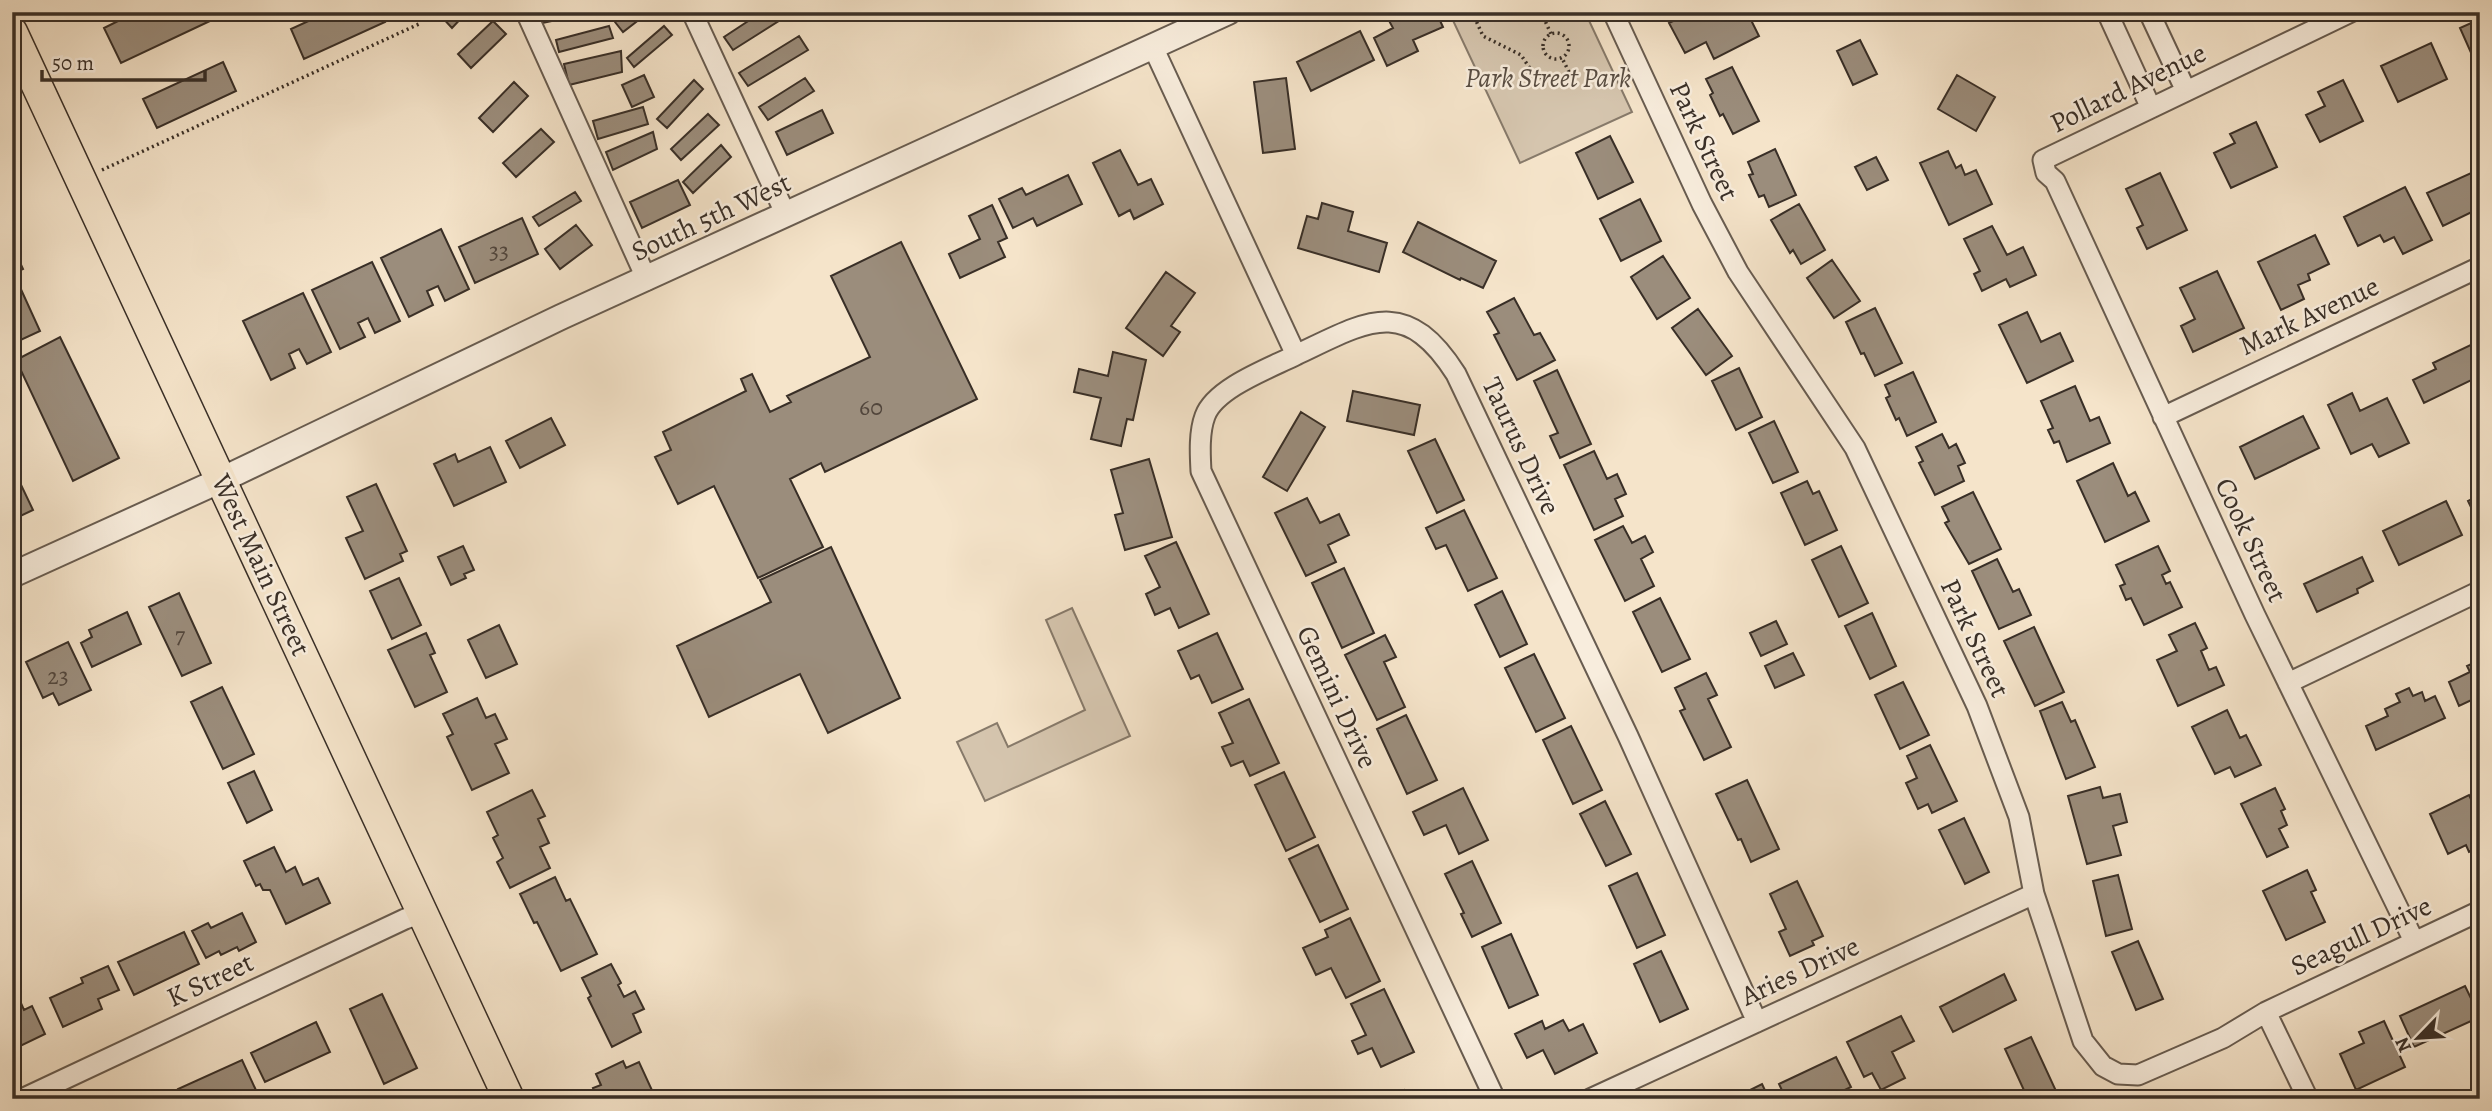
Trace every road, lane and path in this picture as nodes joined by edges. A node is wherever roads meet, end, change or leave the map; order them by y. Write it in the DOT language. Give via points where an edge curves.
graph roads {
  1 [pos="526,12"];
  2 [pos="692,12"];
  3 [pos="1228,12"];
  4 [pos="1472,12"];
  5 [pos="1541,12"];
  6 [pos="1564,12"];
  7 [pos="1613,12"];
  8 [pos="2106,12"];
  9 [pos="2149,12"];
  10 [pos="2351,12"];
  11 [pos="1545,20"];
  12 [pos="419,24"];
  13 [pos="12,32"];
  14 [pos="1550,34"];
  15 [pos="1153,47"];
  16 [pos="1562,58"];
  17 [pos="2186,91"];
  18 [pos="2151,107"];
  19 [pos="2043,160"];
  20 [pos="81,180"];
  21 [pos="786,215"];
  22 [pos="2480,267"];
  23 [pos="647,280"];
  24 [pos="1296,355"];
  25 [pos="2163,417"];
  26 [pos="221,480"];
  27 [pos="12,575"];
  28 [pos="2480,591"];
  29 [pos="2288,683"];
  30 [pos="2034,894"];
  31 [pos="2480,911"];
  32 [pos="422,913"];
  33 [pos="2414,941"];
  34 [pos="2266,1012"];
  35 [pos="1757,1022"];
  36 [pos="22,1099"];
  37 [pos="509,1099"];
  38 [pos="1495,1099"];
  39 [pos="1590,1099"];
  40 [pos="2308,1099"];
  1 -- 23 [label="street"];
  2 -- 21 [label="street"];
  3 -- 15 [label="street, South 5th West"];
  4 -- 16 [label="path" via="1483,36 1521,55 1531,70 1555,85 1573,80"];
  5 -- 11 [label="path"];
  6 -- 11 [label="path"];
  7 -- 30 [label="street, Park Street" via="1738,272 1855,448 1977,706 2019,817"];
  8 -- 18 [label="street"];
  9 -- 17 [label="street"];
  10 -- 17 [label="street, Pollard Avenue"];
  11 -- 14 [label="path"];
  12 -- 20 [label="path"];
  13 -- 20 [label="main road, West Main Street"];
  14 -- 16 [label="path" via="1543,45 1545,53"];
  14 -- 16 [label="path" via="1559,33 1568,40 1568,52"];
  15 -- 21 [label="street, South 5th West"];
  15 -- 24 [label="street"];
  17 -- 18 [label="street, Pollard Avenue"];
  18 -- 19 [label="street, Pollard Avenue"];
  19 -- 25 [label="street, Cook Street"];
  20 -- 26 [label="main road, West Main Street"];
  21 -- 23 [label="street, South 5th West"];
  22 -- 25 [label="street, Mark Avenue"];
  23 -- 26 [label="street, South 5th West"];
  24 -- 35 [label="street, Taurus Drive" via="1358,326 1387,320 1440,349 1628,736"];
  24 -- 38 [label="street, Gemini Drive" via="1221,394 1211,404 1203,422 1201,471"];
  25 -- 29 [label="street, Cook Street"];
  26 -- 27 [label="street, South 5th West"];
  26 -- 32 [label="main road, West Main Street"];
  28 -- 29 [label="street"];
  29 -- 33 [label="street, Cook Street"];
  30 -- 34 [label="street, Park Street" via="2083,1041 2103,1066 2118,1074 2138,1075 2223,1038"];
  30 -- 35 [label="street, Aries Drive"];
  31 -- 33 [label="street, Seagull Drive"];
  32 -- 36 [label="street, K Street"];
  32 -- 37 [label="main road, West Main Street"];
  33 -- 34 [label="street, Seagull Drive"];
  34 -- 40 [label="street"];
  35 -- 39 [label="street, Aries Drive"];
}
